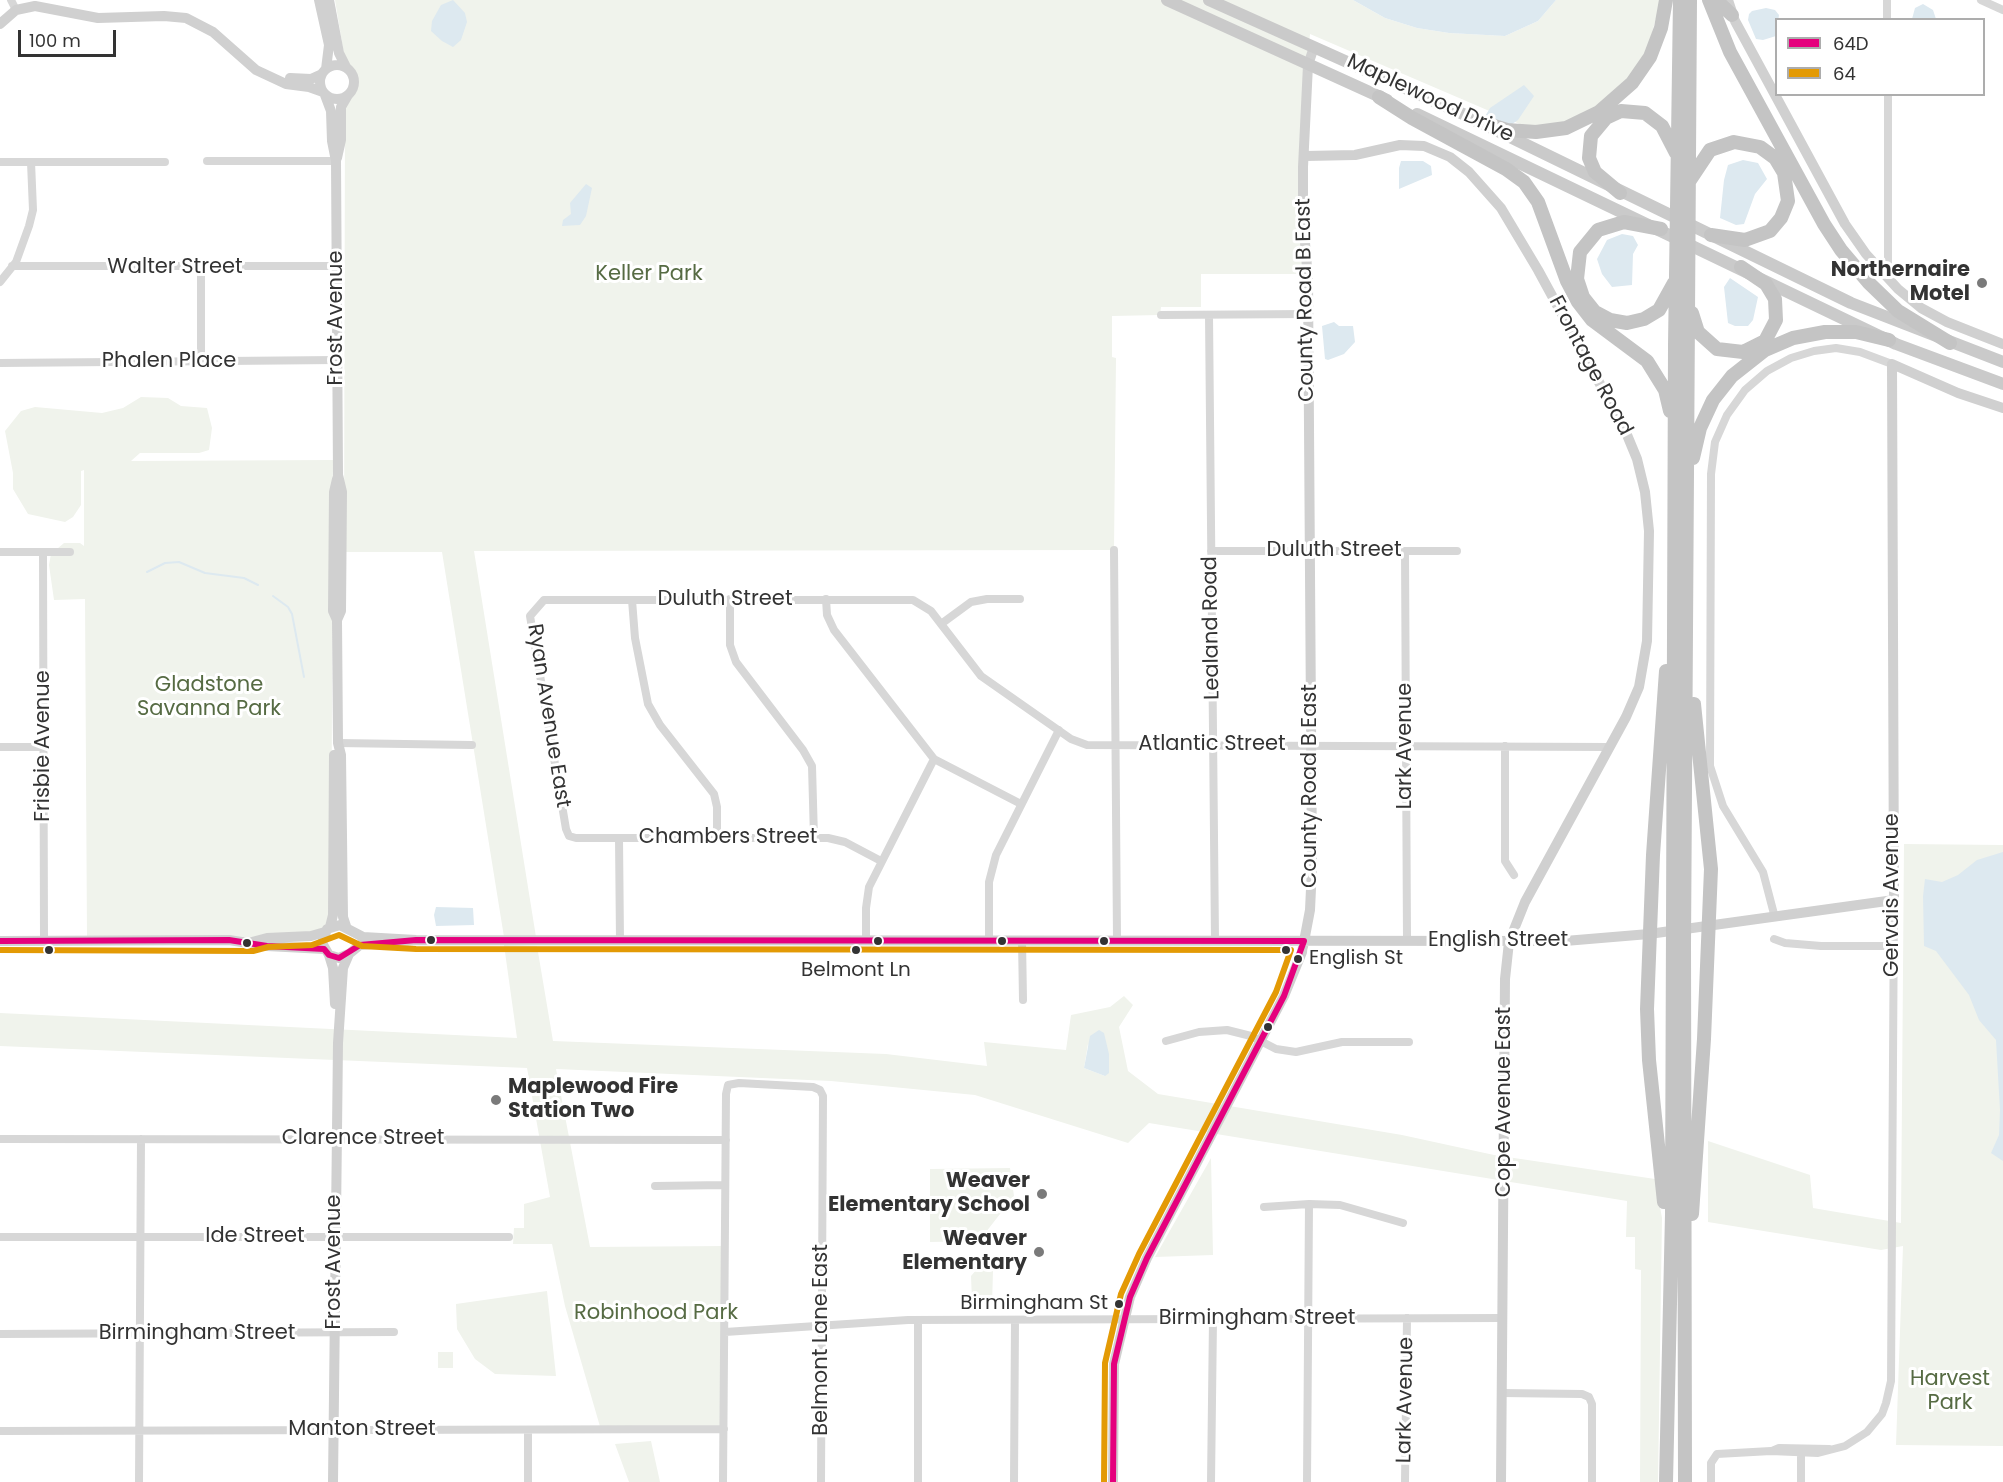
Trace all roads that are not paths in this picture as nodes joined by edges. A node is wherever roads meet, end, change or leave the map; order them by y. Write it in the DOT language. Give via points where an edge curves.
graph roads {
  1 [pos="319,0"];
  2 [pos="329,0"];
  3 [pos="1167,0"];
  4 [pos="1209,0"];
  5 [pos="1666,0"];
  6 [pos="1680,0"];
  7 [pos="1690,0"];
  8 [pos="1709,0"];
  9 [pos="1716,0"];
  10 [pos="1728,0"];
  11 [pos="1887,0"];
  12 [pos="1981,0"];
  13 [pos="14,5"];
  14 [pos="2003,10"];
  15 [pos="1732,15"];
  16 [pos="1887,18"];
  17 [pos="0,24"];
  18 [pos="1314,47"];
  19 [pos="1308,65"];
  20 [pos="346,68"];
  21 [pos="324,71"];
  22 [pos="268,76"];
  23 [pos="324,93"];
  24 [pos="348,95"];
  25 [pos="1775,95"];
  26 [pos="1379,96"];
  27 [pos="1776,96"];
  28 [pos="1888,96"];
  29 [pos="1478,121"];
  30 [pos="1306,156"];
  31 [pos="207,161"];
  32 [pos="336,161"];
  33 [pos="0,162"];
  34 [pos="31,162"];
  35 [pos="165,162"];
  36 [pos="1678,166"];
  37 [pos="1685,188"];
  38 [pos="1620,193"];
  39 [pos="1661,229"];
  40 [pos="1711,235"];
  41 [pos="12,266"];
  42 [pos="337,266"];
  43 [pos="1741,267"];
  44 [pos="201,268"];
  45 [pos="1680,274"];
  46 [pos="1888,278"];
  47 [pos="0,282"];
  48 [pos="1308,314"];
  49 [pos="1161,315"];
  50 [pos="1209,315"];
  51 [pos="1889,340"];
  52 [pos="1950,343"];
  53 [pos="2003,344"];
  54 [pos="337,360"];
  55 [pos="2003,362"];
  56 [pos="0,363"];
  57 [pos="201,363"];
  58 [pos="1892,364"];
  59 [pos="2003,384"];
  60 [pos="2003,408"];
  61 [pos="1676,468"];
  62 [pos="1686,541"];
  63 [pos="1114,550"];
  64 [pos="1310,550"];
  65 [pos="1211,551"];
  66 [pos="1405,551"];
  67 [pos="1456,551"];
  68 [pos="0,552"];
  69 [pos="43,552"];
  70 [pos="70,552"];
  71 [pos="1686,556"];
  72 [pos="826,599"];
  73 [pos="907,599"];
  74 [pos="1020,599"];
  75 [pos="544,600"];
  76 [pos="632,600"];
  77 [pos="730,600"];
  78 [pos="1674,610"];
  79 [pos="941,624"];
  80 [pos="1059,730"];
  81 [pos="338,743"];
  82 [pos="472,745"];
  83 [pos="1116,745"];
  84 [pos="1213,745"];
  85 [pos="1311,745"];
  86 [pos="1505,746"];
  87 [pos="0,747"];
  88 [pos="44,747"];
  89 [pos="1406,747"];
  90 [pos="1609,747"];
  91 [pos="934,759"];
  92 [pos="1021,804"];
  93 [pos="569,836"];
  94 [pos="619,838"];
  95 [pos="717,838"];
  96 [pos="814,838"];
  97 [pos="882,861"];
  98 [pos="1514,875"];
  99 [pos="1894,900"];
  100 [pos="1774,914"];
  101 [pos="1704,924"];
  102 [pos="349,929"];
  103 [pos="327,930"];
  104 [pos="1654,932"];
  105 [pos="1774,939"];
  106 [pos="44,940"];
  107 [pos="416,940"];
  108 [pos="866,940"];
  109 [pos="989,940"];
  110 [pos="1022,940"];
  111 [pos="1117,940"];
  112 [pos="1215,940"];
  113 [pos="0,941"];
  114 [pos="620,941"];
  115 [pos="1304,941"];
  116 [pos="1407,941"];
  117 [pos="252,942"];
  118 [pos="1509,942"];
  119 [pos="1893,946"];
  120 [pos="326,952"];
  121 [pos="351,953"];
  122 [pos="1023,1000"];
  123 [pos="1166,1041"];
  124 [pos="1260,1041"];
  125 [pos="1408,1042"];
  126 [pos="338,1043"];
  127 [pos="0,1139"];
  128 [pos="141,1139"];
  129 [pos="336,1139"];
  130 [pos="726,1140"];
  131 [pos="725,1185"];
  132 [pos="656,1186"];
  133 [pos="1309,1204"];
  134 [pos="1264,1207"];
  135 [pos="1403,1223"];
  136 [pos="0,1237"];
  137 [pos="140,1237"];
  138 [pos="335,1237"];
  139 [pos="509,1237"];
  140 [pos="1684,1291"];
  141 [pos="1308,1318"];
  142 [pos="1407,1318"];
  143 [pos="1502,1318"];
  144 [pos="1123,1319"];
  145 [pos="1213,1319"];
  146 [pos="918,1320"];
  147 [pos="1015,1320"];
  148 [pos="822,1327"];
  149 [pos="1669,1330"];
  150 [pos="334,1332"];
  151 [pos="394,1332"];
  152 [pos="725,1332"];
  153 [pos="0,1334"];
  154 [pos="140,1334"];
  155 [pos="1502,1393"];
  156 [pos="333,1429"];
  157 [pos="724,1430"];
  158 [pos="0,1431"];
  159 [pos="140,1431"];
  160 [pos="528,1431"];
  161 [pos="1831,1449"];
  162 [pos="1771,1451"];
  163 [pos="1801,1454"];
  164 [pos="139,1482"];
  165 [pos="333,1482"];
  166 [pos="528,1482"];
  167 [pos="723,1482"];
  168 [pos="822,1482"];
  169 [pos="918,1482"];
  170 [pos="1014,1482"];
  171 [pos="1113,1482"];
  172 [pos="1211,1482"];
  173 [pos="1307,1482"];
  174 [pos="1405,1482"];
  175 [pos="1501,1482"];
  176 [pos="1592,1482"];
  177 [pos="1666,1482"];
  178 [pos="1685,1482"];
  179 [pos="1711,1482"];
  180 [pos="1801,1482"];
  1 -- 21 [label="street" via="329,45"];
  2 -- 20 [label="street"];
  3 -- 19 [label="main road, Maplewood Drive"];
  4 -- 18 [label="main road"];
  5 -- 29 [label="highway" via="1650,57 1632,83 1599,112 1566,128 1536,132 1507,130"];
  6 -- 36 [label="highway"];
  7 -- 37 [label="highway"];
  8 -- 52 [label="highway" via="1730,52 1841,250 1898,311"];
  9 -- 15 [label="highway"];
  10 -- 15 [label="street"];
  11 -- 16 [label="street"];
  12 -- 14 [label="street"];
  13 -- 17 [label="street"];
  13 -- 22 [label="street" via="90,17 186,18 213,32 246,63"];
  15 -- 25 [label="street"];
  18 -- 19 [label="street, County Road B East"];
  18 -- 29 [label="main road"];
  19 -- 26 [label="main road, Maplewood Drive"];
  19 -- 30 [label="street, County Road B East"];
  20 -- 21 [label="street" via="336,65"];
  20 -- 24 [label="street" via="354,79"];
  21 -- 22 [label="street" via="303,80"];
  21 -- 23 [label="street" via="320,83"];
  22 -- 23 [label="street"];
  23 -- 24 [label="street" via="336,100"];
  23 -- 32 [label="street, Frost Avenue" via="331,111"];
  24 -- 32 [label="street, Frost Avenue" via="341,107 341,140"];
  26 -- 39 [label="main road, Maplewood Drive"];
  26 -- 61 [label="highway" via="1506,169 1532,192 1578,302 1592,320 1647,361 1659,379 1668,402"];
  27 -- 46 [label="street" via="1845,224"];
  28 -- 46 [label="street"];
  29 -- 38 [label="main road"];
  30 -- 48 [label="street, County Road B East" via="1303,218"];
  30 -- 90 [label="street, Frontage Road" via="1363,155 1411,145 1436,150 1462,165 1512,224 1622,424 1646,492 1647,641 1639,687"];
  31 -- 32 [label="street"];
  32 -- 42 [label="street, Frost Avenue"];
  33 -- 34 [label="street"];
  34 -- 35 [label="street"];
  34 -- 41 [label="street" via="33,210"];
  36 -- 37 [label="highway"];
  36 -- 38 [label="highway" via="1670,138 1657,120 1637,111 1613,114 1595,130 1588,151 1595,172"];
  37 -- 40 [label="highway" via="1710,150 1734,142 1760,147 1775,158 1784,173 1788,201 1782,218 1770,231 1745,240"];
  37 -- 45 [label="highway"];
  38 -- 40 [label="main road"];
  39 -- 43 [label="main road, Maplewood Drive"];
  39 -- 45 [label="highway" via="1624,222 1598,230 1580,252 1576,270 1579,288 1595,312 1628,323 1659,310"];
  40 -- 52 [label="main road" via="1851,303"];
  41 -- 44 [label="street, Walter Street"];
  41 -- 47 [label="street"];
  42 -- 44 [label="street, Walter Street"];
  42 -- 54 [label="street, Frost Avenue"];
  43 -- 45 [label="highway" via="1766,284 1778,312 1765,341 1743,352 1717,349 1698,332"];
  43 -- 51 [label="main road, Maplewood Drive"];
  44 -- 57 [label="street"];
  45 -- 61 [label="highway"];
  45 -- 62 [label="highway"];
  46 -- 53 [label="street" via="1934,316"];
  48 -- 50 [label="street"];
  48 -- 64 [label="street, County Road B East"];
  49 -- 50 [label="street"];
  50 -- 65 [label="street, Lealand Road"];
  51 -- 59 [label="main road, Maplewood Drive"];
  51 -- 62 [label="highway" via="1856,332 1809,334 1765,350 1732,376 1713,400 1695,444"];
  52 -- 55 [label="main road"];
  54 -- 57 [label="street, Phalen Place"];
  54 -- 81 [label="street, Frost Avenue" via="338,475 342,492"];
  56 -- 57 [label="street, Phalen Place"];
  58 -- 60 [label="street"];
  58 -- 99 [label="street, Gervais Avenue"];
  58 -- 100 [label="street" via="1836,348 1791,358 1767,371 1745,390 1727,415 1715,442 1711,474 1710,766 1723,806 1763,872"];
  61 -- 78 [label="highway"];
  62 -- 71 [label="highway"];
  63 -- 83 [label="street"];
  64 -- 65 [label="street, Duluth Street"];
  64 -- 66 [label="street, Duluth Street"];
  64 -- 85 [label="street, County Road B East"];
  65 -- 84 [label="street, Lealand Road"];
  66 -- 67 [label="street, Duluth Street"];
  66 -- 89 [label="street, Lark Avenue"];
  68 -- 69 [label="street"];
  69 -- 70 [label="street"];
  69 -- 88 [label="street, Frisbie Avenue"];
  71 -- 101 [label="highway" via="1694,722 1710,854"];
  71 -- 140 [label="highway"];
  72 -- 73 [label="street, Duluth Street"];
  72 -- 77 [label="street, Duluth Street"];
  72 -- 91 [label="street" via="827,615 834,630"];
  73 -- 79 [label="street, Atlantic Street" via="926,606"];
  74 -- 79 [label="street" via="971,602"];
  75 -- 76 [label="street, Duluth Street"];
  75 -- 93 [label="street, Ryan Avenue East" via="530,616"];
  76 -- 77 [label="street, Duluth Street"];
  76 -- 95 [label="street" via="648,704 714,794"];
  77 -- 96 [label="street" via="730,645 736,662 812,766"];
  78 -- 104 [label="highway" via="1665,681"];
  78 -- 149 [label="highway"];
  79 -- 80 [label="street, Atlantic Street" via="981,676"];
  80 -- 83 [label="street, Atlantic Street" via="1087,745"];
  80 -- 92 [label="street"];
  81 -- 82 [label="street"];
  81 -- 102 [label="street, Frost Avenue" via="343,917"];
  81 -- 103 [label="street, Frost Avenue" via="334,755 333,915"];
  83 -- 84 [label="street, Atlantic Street"];
  83 -- 111 [label="street"];
  84 -- 85 [label="street, Atlantic Street"];
  84 -- 112 [label="street, Lealand Road"];
  85 -- 89 [label="street, Atlantic Street"];
  85 -- 115 [label="street, County Road B East" via="1312,890"];
  86 -- 89 [label="street, Atlantic Street"];
  86 -- 90 [label="street, Atlantic Street"];
  86 -- 98 [label="street" via="1505,861"];
  87 -- 88 [label="street"];
  88 -- 106 [label="street, Frisbie Avenue"];
  89 -- 116 [label="street, Lark Avenue"];
  90 -- 118 [label="street, Cope Avenue East" via="1525,902"];
  91 -- 92 [label="street"];
  91 -- 97 [label="street"];
  92 -- 109 [label="street" via="992,868"];
  93 -- 94 [label="street, Chambers Street"];
  94 -- 95 [label="street, Chambers Street"];
  94 -- 114 [label="street"];
  95 -- 96 [label="street, Chambers Street"];
  96 -- 97 [label="street, Chambers Street" via="836,839"];
  97 -- 108 [label="street" via="867,896"];
  99 -- 100 [label="street, English Street"];
  99 -- 119 [label="street, Gervais Avenue"];
  100 -- 101 [label="street, English Street"];
  101 -- 104 [label="street, English Street"];
  101 -- 140 [label="highway"];
  102 -- 103 [label="street"];
  102 -- 107 [label="street, English Street" via="363,937"];
  102 -- 121 [label="street" via="356,941"];
  103 -- 117 [label="street" via="312,936"];
  103 -- 120 [label="street"];
  104 -- 118 [label="street, English Street" via="1588,940"];
  104 -- 149 [label="highway" via="1649,1060 1666,1222"];
  105 -- 119 [label="street" via="1821,946"];
  106 -- 113 [label="street"];
  106 -- 117 [label="street"];
  107 -- 114 [label="street, English Street"];
  107 -- 121 [label="street, English Street" via="365,945"];
  108 -- 109 [label="street, English Street"];
  108 -- 114 [label="street, English Street"];
  109 -- 110 [label="street, English Street"];
  110 -- 111 [label="street, English Street"];
  110 -- 122 [label="street"];
  111 -- 112 [label="street, English Street"];
  112 -- 115 [label="street, English Street"];
  115 -- 116 [label="street, English Street"];
  115 -- 124 [label="street, County Road B East" via="1292,977"];
  116 -- 118 [label="street, English Street"];
  117 -- 120 [label="street"];
  118 -- 143 [label="street, Cope Avenue East"];
  119 -- 161 [label="street, Gervais Avenue" via="1891,1381 1876,1422 1858,1439"];
  120 -- 121 [label="street" via="339,958"];
  120 -- 126 [label="street, Frost Avenue" via="333,968"];
  121 -- 126 [label="street, Frost Avenue" via="343,968"];
  123 -- 124 [label="street" via="1199,1032 1227,1030"];
  124 -- 125 [label="street" via="1296,1052 1342,1042"];
  124 -- 144 [label="street, County Road B East" via="1147,1258"];
  126 -- 129 [label="street, Frost Avenue"];
  127 -- 128 [label="street, Clarence Street"];
  128 -- 129 [label="street, Clarence Street"];
  128 -- 137 [label="street"];
  129 -- 130 [label="street, Clarence Street"];
  129 -- 138 [label="street, Frost Avenue"];
  130 -- 131 [label="street"];
  130 -- 148 [label="street, Belmont Lane East" via="728,1085 820,1090"];
  131 -- 132 [label="street"];
  131 -- 152 [label="street"];
  133 -- 134 [label="street"];
  133 -- 135 [label="street" via="1356,1208"];
  133 -- 141 [label="street"];
  136 -- 137 [label="street, Ide Street"];
  137 -- 138 [label="street, Ide Street"];
  137 -- 154 [label="street"];
  138 -- 139 [label="street, Ide Street"];
  138 -- 150 [label="street, Frost Avenue"];
  140 -- 178 [label="highway"];
  141 -- 142 [label="street, Birmingham Street"];
  141 -- 145 [label="street, Birmingham Street"];
  141 -- 173 [label="street"];
  142 -- 143 [label="street, Birmingham Street"];
  142 -- 174 [label="street, Lark Avenue"];
  143 -- 155 [label="street, Cope Avenue East"];
  144 -- 145 [label="street, Birmingham Street"];
  144 -- 147 [label="street, Birmingham Street"];
  144 -- 171 [label="street, County Road B East" via="1114,1364"];
  145 -- 172 [label="street"];
  146 -- 147 [label="street, Birmingham Street"];
  146 -- 148 [label="street, Birmingham Street"];
  146 -- 169 [label="street"];
  147 -- 170 [label="street"];
  148 -- 152 [label="street, Birmingham Street"];
  148 -- 168 [label="street, Belmont Lane East"];
  149 -- 177 [label="highway"];
  150 -- 151 [label="street, Birmingham Street"];
  150 -- 154 [label="street, Birmingham Street"];
  150 -- 156 [label="street, Frost Avenue"];
  152 -- 157 [label="street"];
  153 -- 154 [label="street, Birmingham Street"];
  154 -- 159 [label="street"];
  155 -- 175 [label="street, Cope Avenue East"];
  155 -- 176 [label="street" via="1589,1397"];
  156 -- 159 [label="street, Manton Street"];
  156 -- 160 [label="street, Manton Street"];
  156 -- 165 [label="street, Frost Avenue"];
  157 -- 160 [label="street, Manton Street"];
  157 -- 167 [label="street"];
  158 -- 159 [label="street, Manton Street"];
  159 -- 164 [label="street"];
  160 -- 166 [label="street"];
  161 -- 162 [label="street"];
  161 -- 163 [label="street"];
  162 -- 163 [label="street"];
  162 -- 179 [label="street" via="1717,1454 1711,1462"];
  163 -- 180 [label="street"];
}
